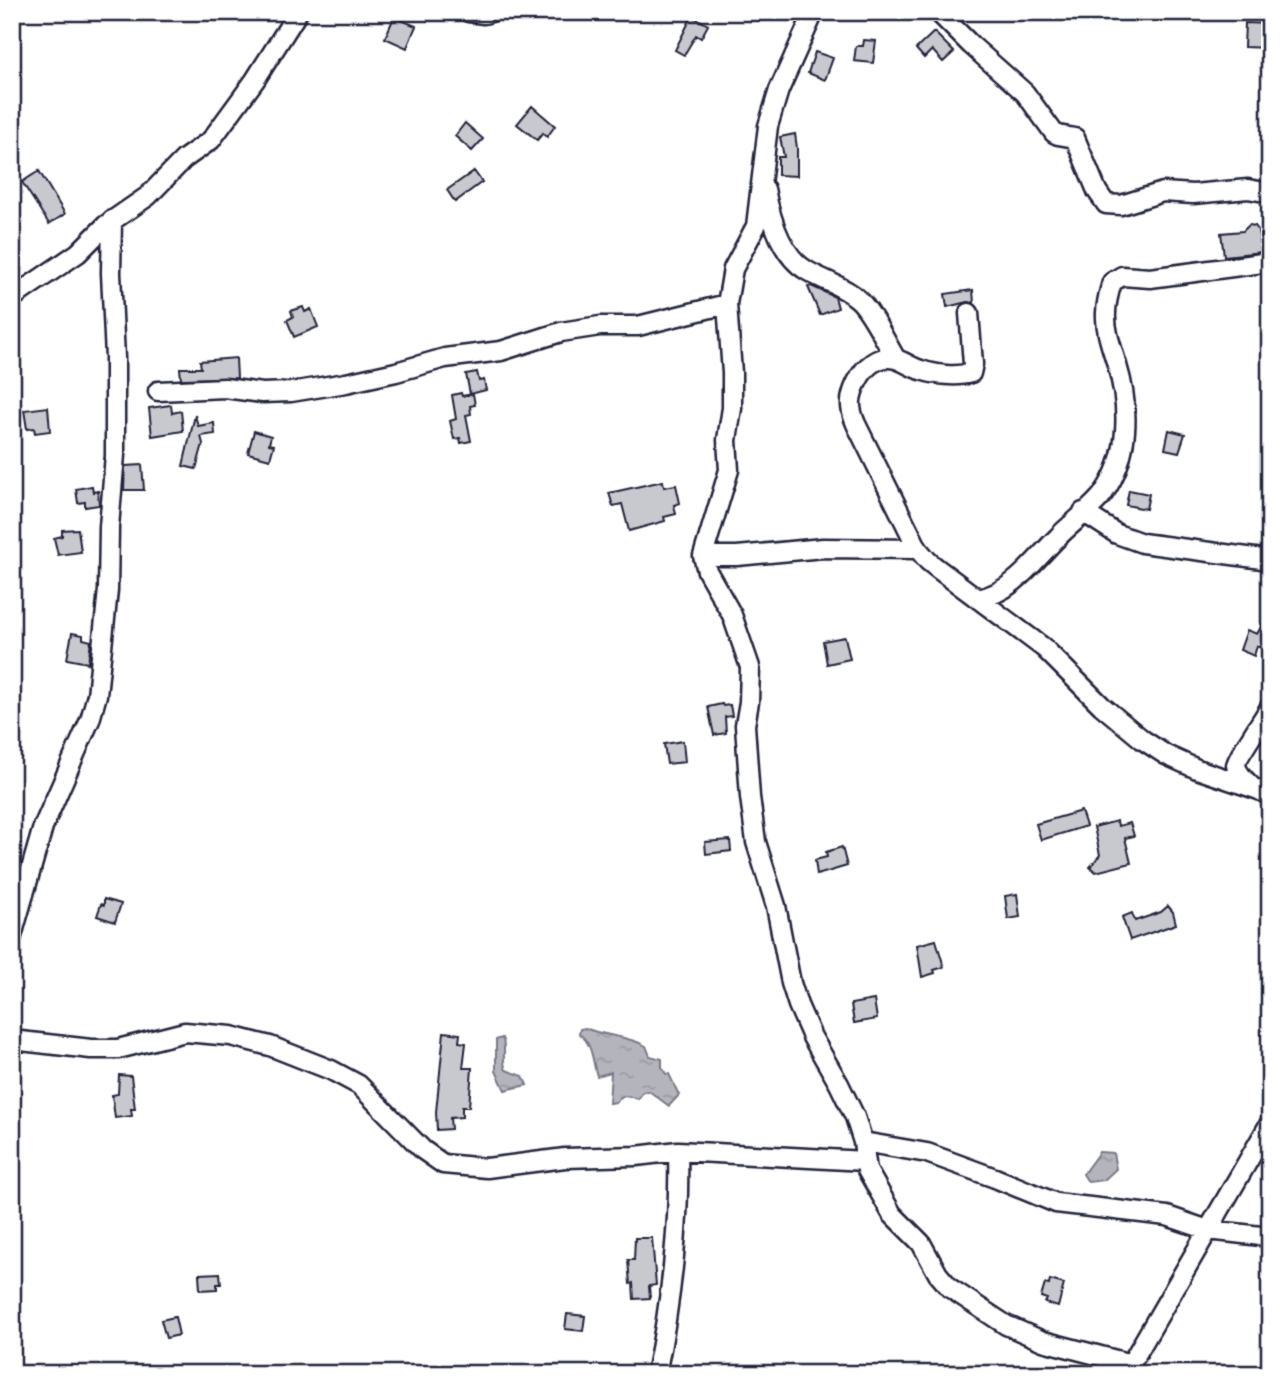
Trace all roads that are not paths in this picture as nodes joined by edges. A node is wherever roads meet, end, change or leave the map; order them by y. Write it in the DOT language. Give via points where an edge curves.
graph roads {
  1 [pos="298,12"];
  2 [pos="469,12"];
  3 [pos="491,12"];
  4 [pos="814,12"];
  5 [pos="939,12"];
  6 [pos="763,175"];
  7 [pos="1270,193"];
  8 [pos="112,220"];
  9 [pos="1270,262"];
  10 [pos="12,298"];
  11 [pos="727,304"];
  12 [pos="969,313"];
  13 [pos="896,359"];
  14 [pos="158,391"];
  15 [pos="1083,512"];
  16 [pos="918,549"];
  17 [pos="703,556"];
  18 [pos="1270,560"];
  19 [pos="978,599"];
  20 [pos="1270,707"];
  21 [pos="1252,787"];
  22 [pos="1270,796"];
  23 [pos="12,936"];
  24 [pos="12,1040"];
  25 [pos="1270,1123"];
  26 [pos="863,1142"];
  27 [pos="678,1151"];
  28 [pos="865,1161"];
  29 [pos="1208,1230"];
  30 [pos="1270,1237"];
  31 [pos="1128,1369"];
  32 [pos="656,1374"];
  1 -- 8 [label="street" via="211,140 184,159 148,196"];
  2 -- 3 [label="street"];
  4 -- 6 [label="street" via="779,90 768,126"];
  5 -- 7 [label="street" via="1025,93 1054,133 1075,138 1106,204 1121,205 1164,192 1248,189"];
  6 -- 11 [label="street" via="756,226 733,269"];
  6 -- 13 [label="street" via="774,223 794,261 858,298"];
  8 -- 10 [label="street" via="78,253"];
  8 -- 23 [label="street" via="115,455 97,695 43,827"];
  9 -- 15 [label="street" via="1150,278 1122,276 1111,282 1108,339 1126,408 1126,429 1110,483"];
  11 -- 14 [label="street" via="638,326 561,332 501,351 445,358 291,392 225,388"];
  11 -- 17 [label="street" via="732,373 729,470"];
  12 -- 13 [label="street" via="971,373 934,373"];
  13 -- 16 [label="street" via="877,360 865,369 849,403"];
  15 -- 18 [label="street" via="1117,534 1142,543"];
  15 -- 19 [label="street" via="1023,574 998,593"];
  16 -- 17 [label="street" via="823,548"];
  16 -- 19 [label="street"];
  17 -- 26 [label="street" via="732,615 750,667 746,725 753,827 776,906 791,983"];
  19 -- 21 [label="street" via="1044,648 1143,740 1197,769"];
  20 -- 21 [label="street" via="1237,759 1237,767"];
  21 -- 22 [label="street"];
  24 -- 27 [label="street" via="118,1049 185,1032 231,1036 270,1046 359,1085 423,1150 443,1164 487,1168"];
  25 -- 29 [label="street"];
  26 -- 28 [label="street"];
  26 -- 29 [label="street" via="939,1157 1056,1203 1167,1216"];
  27 -- 28 [label="street"];
  27 -- 32 [label="street" via="668,1302"];
  28 -- 31 [label="street" via="892,1214 921,1243 950,1288 1006,1325"];
  29 -- 30 [label="street"];
  29 -- 31 [label="street"];
}
